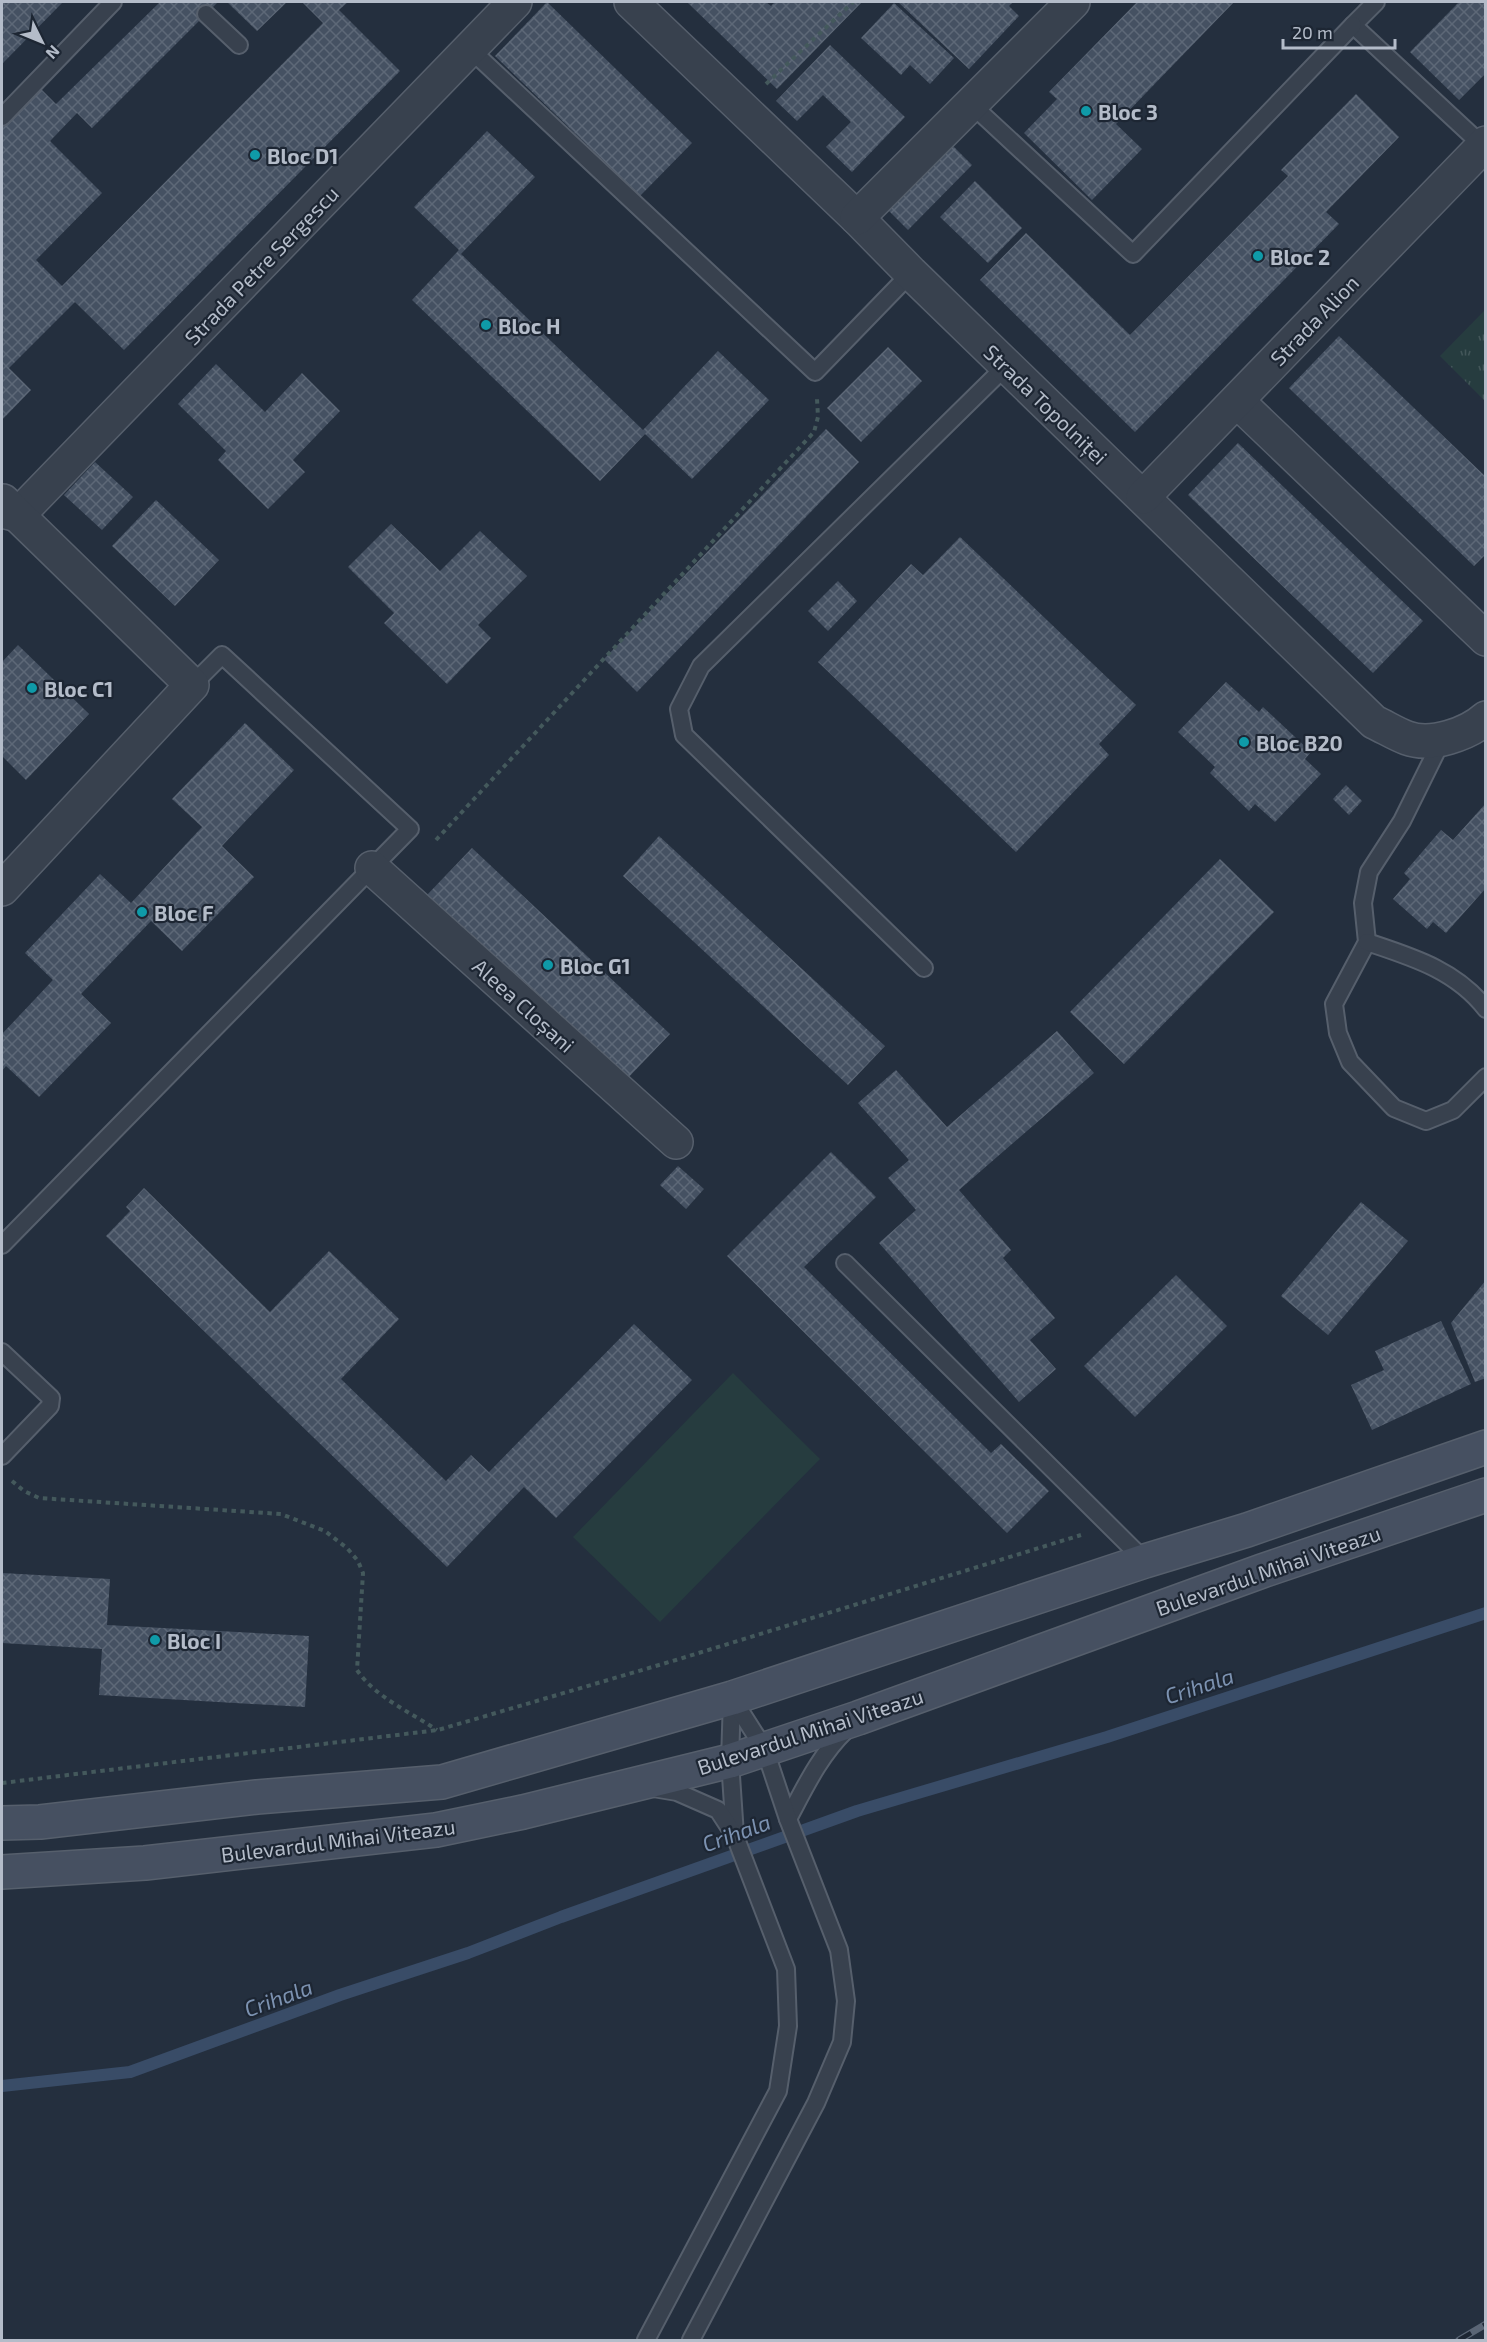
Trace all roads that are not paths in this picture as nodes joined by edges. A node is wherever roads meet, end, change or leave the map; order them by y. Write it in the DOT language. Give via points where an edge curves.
graph roads {
  1 [pos="113,2"];
  2 [pos="515,2"];
  3 [pos="632,2"];
  4 [pos="1073,2"];
  5 [pos="1376,2"];
  6 [pos="206,15"];
  7 [pos="1353,25"];
  8 [pos="239,45"];
  9 [pos="470,49"];
  10 [pos="971,104"];
  11 [pos="2,117"];
  12 [pos="1484,144"];
  13 [pos="857,218"];
  14 [pos="911,273"];
  15 [pos="1006,365"];
  16 [pos="1237,401"];
  17 [pos="1143,497"];
  18 [pos="7,509"];
  19 [pos="1485,639"];
  20 [pos="192,685"];
  21 [pos="1485,718"];
  22 [pos="1442,740"];
  23 [pos="372,868"];
  24 [pos="2,889"];
  25 [pos="1367,942"];
  26 [pos="924,968"];
  27 [pos="1485,1010"];
  28 [pos="1485,1077"];
  29 [pos="676,1142"];
  30 [pos="2,1245"];
  31 [pos="845,1263"];
  32 [pos="2,1352"];
  33 [pos="1485,1447"];
  34 [pos="2,1456"];
  35 [pos="1485,1495"];
  36 [pos="1247,1530"];
  37 [pos="1145,1561"];
  38 [pos="1262,1571"];
  39 [pos="732,1698"];
  40 [pos="858,1718"];
  41 [pos="765,1750"];
  42 [pos="730,1761"];
  43 [pos="632,1785"];
  44 [pos="788,1819"];
  45 [pos="2,1823"];
  46 [pos="735,1836"];
  47 [pos="2,1872"];
  48 [pos="646,2340"];
  49 [pos="691,2340"];
  1 -- 11 [label="lane"];
  2 -- 9 [label="street, Strada Petre Sergescu"];
  3 -- 13 [label="street, Strada Topolniței"];
  4 -- 10 [label="street"];
  5 -- 7 [label="lane"];
  6 -- 8 [label="lane"];
  7 -- 10 [label="lane" via="1133,254"];
  7 -- 12 [label="lane"];
  9 -- 14 [label="lane" via="815,372"];
  9 -- 18 [label="street, Strada Petre Sergescu"];
  10 -- 13 [label="street"];
  12 -- 16 [label="street, Strada Alion"];
  13 -- 14 [label="street, Strada Topolniței"];
  14 -- 15 [label="street, Strada Topolniței"];
  15 -- 17 [label="street, Strada Topolniței"];
  15 -- 26 [label="lane" via="701,666 679,709 684,735"];
  16 -- 17 [label="street, Strada Alion"];
  16 -- 19 [label="street"];
  17 -- 22 [label="street, Strada Topolniței" via="1374,722 1410,740"];
  18 -- 20 [label="street"];
  20 -- 23 [label="lane" via="222,655 410,829"];
  20 -- 24 [label="street"];
  21 -- 22 [label="street, Strada Topolniței" via="1473,729"];
  22 -- 25 [label="lane" via="1402,821 1369,872 1363,903"];
  23 -- 29 [label="street, Aleea Cloșani"];
  23 -- 30 [label="lane"];
  25 -- 27 [label="lane" via="1423,960 1473,993"];
  25 -- 28 [label="lane" via="1334,1004 1338,1034 1350,1062 1394,1108 1426,1121 1454,1110"];
  31 -- 37 [label="lane"];
  32 -- 34 [label="lane" via="51,1398 50,1406"];
  33 -- 36 [label="main road"];
  35 -- 38 [label="main road, Bulevardul Mihai Viteazu"];
  36 -- 37 [label="main road"];
  36 -- 38 [label="main road"];
  37 -- 39 [label="main road"];
  38 -- 40 [label="main road, Bulevardul Mihai Viteazu"];
  39 -- 41 [label="lane"];
  39 -- 42 [label="lane"];
  39 -- 45 [label="main road" via="442,1782"];
  40 -- 41 [label="main road, Bulevardul Mihai Viteazu"];
  40 -- 44 [label="lane" via="830,1745"];
  41 -- 42 [label="main road, Bulevardul Mihai Viteazu"];
  41 -- 44 [label="lane"];
  42 -- 43 [label="main road, Bulevardul Mihai Viteazu"];
  42 -- 46 [label="lane"];
  43 -- 46 [label="lane" via="677,1792 718,1810"];
  43 -- 47 [label="main road, Bulevardul Mihai Viteazu" via="436,1830 145,1863"];
  44 -- 49 [label="lane" via="839,1950 846,2001 842,2042 816,2103"];
  46 -- 48 [label="lane" via="786,1969 788,2026 778,2091"];
}
